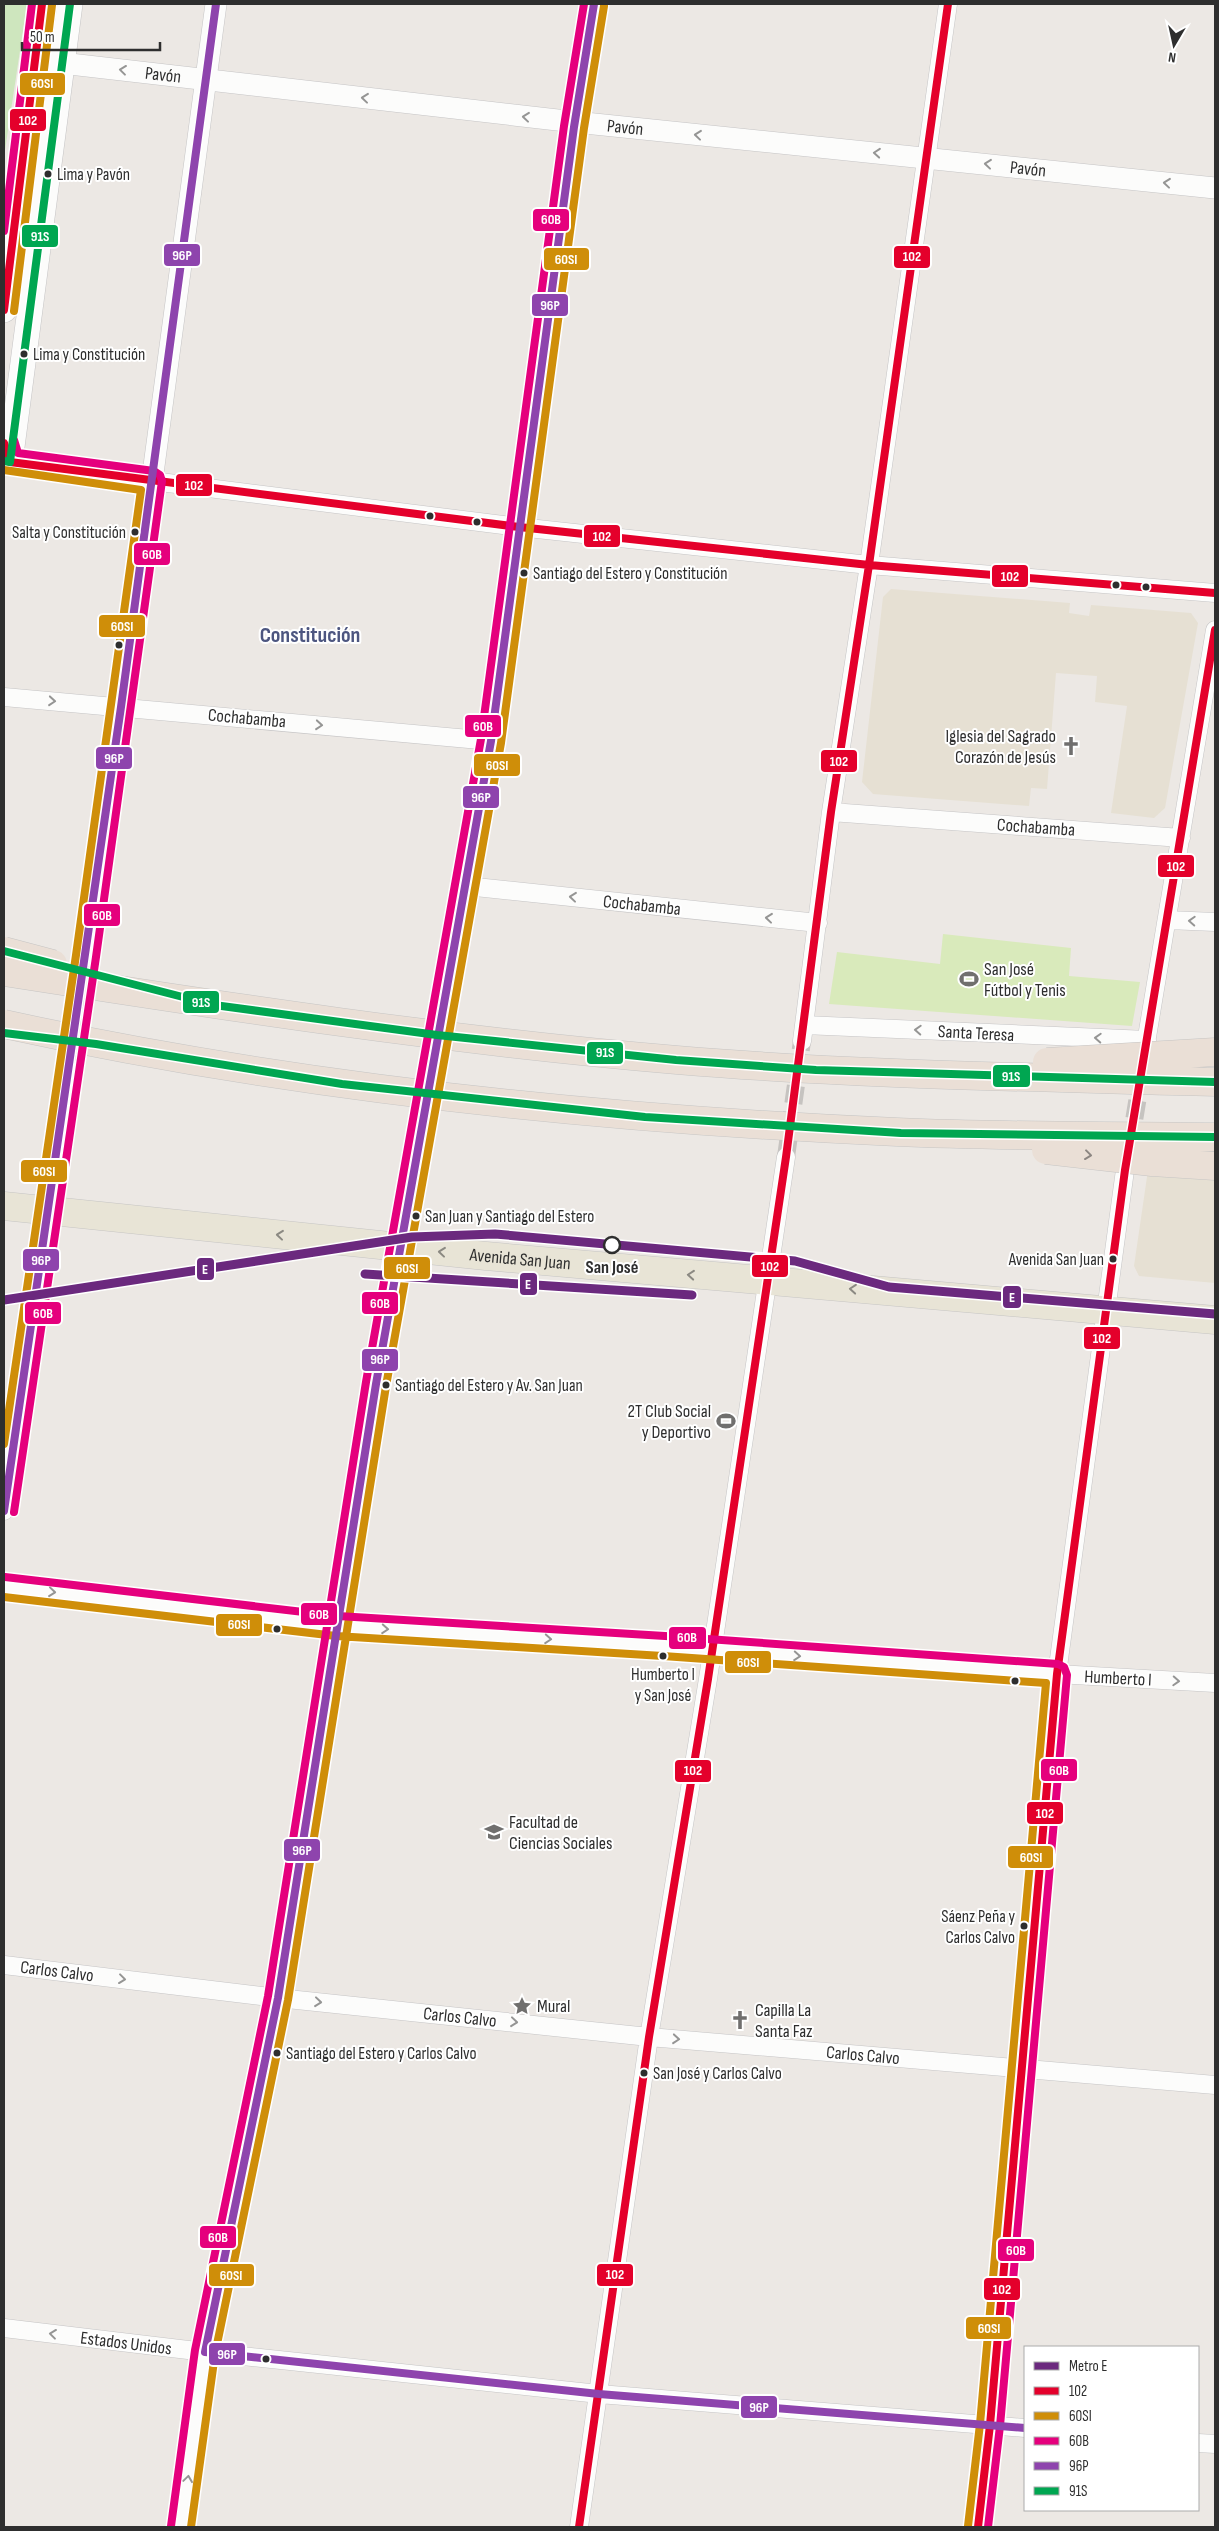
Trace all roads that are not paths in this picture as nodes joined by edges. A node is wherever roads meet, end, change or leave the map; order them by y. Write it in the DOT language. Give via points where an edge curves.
graph roads {
  1 [pos="42,4"];
  2 [pos="70,4"];
  3 [pos="216,4"];
  4 [pos="594,4"];
  5 [pos="948,4"];
  6 [pos="35,60"];
  7 [pos="62,62"];
  8 [pos="206,80"];
  9 [pos="575,122"];
  10 [pos="925,158"];
  11 [pos="1215,188"];
  12 [pos="4,310"];
  13 [pos="6,455"];
  14 [pos="152,481"];
  15 [pos="519,527"];
  16 [pos="869,565"];
  17 [pos="1215,593"];
  18 [pos="1215,630"];
  19 [pos="4,697"];
  20 [pos="121,707"];
  21 [pos="491,741"];
  22 [pos="831,812"];
  23 [pos="1181,838"];
  24 [pos="466,886"];
  25 [pos="1168,920"];
  26 [pos="1215,922"];
  27 [pos="818,923"];
  28 [pos="4,951"];
  29 [pos="86,956"];
  30 [pos="4,972"];
  31 [pos="214,1004"];
  32 [pos="4,1024"];
  33 [pos="4,1033"];
  34 [pos="96,1044"];
  35 [pos="1215,1052"];
  36 [pos="69,1071"];
  37 [pos="899,1073"];
  38 [pos="1215,1082"];
  39 [pos="901,1133"];
  40 [pos="1215,1136"];
  41 [pos="786,1158"];
  42 [pos="1215,1166"];
  43 [pos="1125,1170"];
  44 [pos="4,1206"];
  45 [pos="48,1211"];
  46 [pos="401,1247"];
  47 [pos="768,1282"];
  48 [pos="1106,1311"];
  49 [pos="1215,1320"];
  50 [pos="4,1511"];
  51 [pos="4,1587"];
  52 [pos="337,1626"];
  53 [pos="712,1650"];
  54 [pos="1057,1674"];
  55 [pos="1215,1683"];
  56 [pos="4,1965"];
  57 [pos="278,1998"];
  58 [pos="649,2037"];
  59 [pos="1020,2069"];
  60 [pos="1215,2085"];
  61 [pos="4,2328"];
  62 [pos="205,2352"];
  63 [pos="599,2394"];
  64 [pos="990,2425"];
  65 [pos="1024,2428"];
  66 [pos="1199,2443"];
  67 [pos="1215,2444"];
  68 [pos="181,2527"];
  69 [pos="579,2527"];
  70 [pos="978,2527"];
  1 -- 6 [label="main road"];
  2 -- 7 [label="main road"];
  3 -- 8 [label="street"];
  4 -- 9 [label="street"];
  5 -- 10 [label="street"];
  6 -- 7 [label="street, Pavón"];
  6 -- 12 [label="main road"];
  8 -- 7 [label="street, Pavón, one-way"];
  7 -- 13 [label="main road"];
  9 -- 8 [label="street, Pavón, one-way"];
  8 -- 14 [label="street"];
  10 -- 9 [label="street, Pavón, one-way"];
  9 -- 15 [label="street"];
  11 -- 10 [label="street, Pavón, one-way"];
  10 -- 16 [label="street"];
  13 -- 14 [label="street"];
  14 -- 15 [label="street"];
  14 -- 20 [label="street"];
  15 -- 16 [label="street"];
  15 -- 21 [label="street"];
  16 -- 17 [label="street"];
  16 -- 22 [label="street"];
  18 -- 23 [label="street"];
  19 -- 20 [label="street, Cochabamba, one-way"];
  20 -- 21 [label="street, Cochabamba, one-way"];
  20 -- 29 [label="street"];
  21 -- 24 [label="street"];
  22 -- 23 [label="street, Cochabamba"];
  22 -- 27 [label="street"];
  23 -- 25 [label="street"];
  27 -- 24 [label="street, Cochabamba, one-way"];
  24 -- 46 [label="street"];
  26 -- 25 [label="street, one-way"];
  25 -- 27 [label="street, Santa Teresa, one-way" via="1146,1045 803,1033"];
  28 -- 31 [label="highway, bridge"];
  30 -- 31 [label="highway, bridge"];
  31 -- 37 [label="highway, bridge" via="436,1035 657,1058"];
  32 -- 34 [label="highway, bridge"];
  33 -- 34 [label="highway, bridge"];
  34 -- 39 [label="highway, bridge" via="342,1084 447,1097 664,1118"];
  35 -- 37 [label="highway, bridge"];
  36 -- 45 [label="street"];
  37 -- 38 [label="highway, bridge"];
  39 -- 40 [label="highway, bridge"];
  39 -- 42 [label="highway, one-way, bridge" via="1152,1162"];
  41 -- 47 [label="street"];
  43 -- 48 [label="street"];
  44 -- 45 [label="main road, Avenida San Juan"];
  46 -- 45 [label="main road, Avenida San Juan, one-way"];
  45 -- 50 [label="street"];
  47 -- 46 [label="main road, Avenida San Juan, one-way"];
  46 -- 52 [label="street"];
  48 -- 47 [label="main road, Avenida San Juan, one-way"];
  47 -- 53 [label="street"];
  48 -- 49 [label="main road, Avenida San Juan"];
  48 -- 54 [label="street"];
  51 -- 52 [label="street, Humberto I, one-way"];
  52 -- 53 [label="street, Humberto I, one-way"];
  52 -- 57 [label="street"];
  53 -- 54 [label="street, Humberto I, one-way"];
  53 -- 58 [label="street"];
  54 -- 55 [label="street, Humberto I, one-way"];
  54 -- 59 [label="street"];
  56 -- 57 [label="street, Carlos Calvo, one-way"];
  57 -- 58 [label="street, Carlos Calvo, one-way"];
  57 -- 62 [label="street"];
  58 -- 59 [label="street, Carlos Calvo, one-way"];
  58 -- 63 [label="street"];
  59 -- 60 [label="street, Carlos Calvo"];
  59 -- 64 [label="street"];
  62 -- 61 [label="street, Estados Unidos, one-way"];
  62 -- 63 [label="street, Estados Unidos"];
  68 -- 62 [label="street, one-way"];
  63 -- 64 [label="street, Estados Unidos"];
  63 -- 69 [label="street"];
  64 -- 65 [label="street, Estados Unidos"];
  64 -- 70 [label="street"];
  66 -- 67 [label="street"];
}
